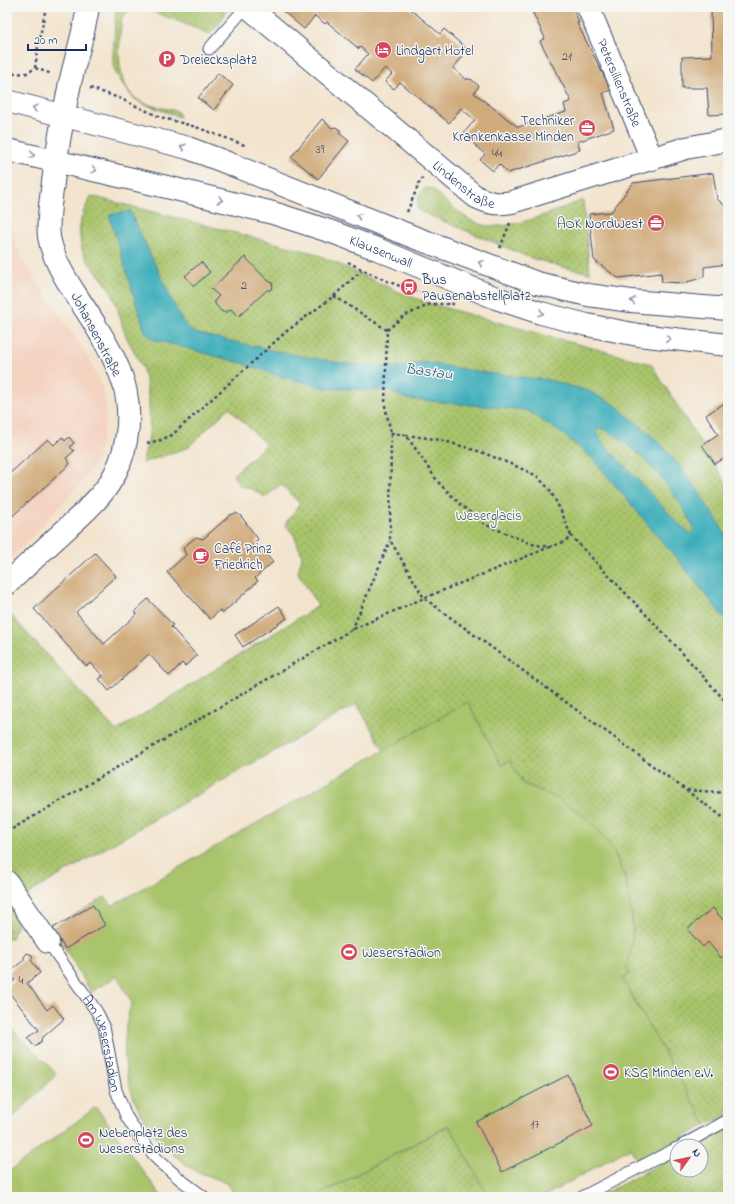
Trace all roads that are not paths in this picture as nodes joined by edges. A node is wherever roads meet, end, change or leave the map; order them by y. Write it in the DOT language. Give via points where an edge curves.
graph roads {
  1 [pos="88,7"];
  2 [pos="247,7"];
  3 [pos="588,7"];
  4 [pos="209,49"];
  5 [pos="7,101"];
  6 [pos="63,116"];
  7 [pos="728,140"];
  8 [pos="7,150"];
  9 [pos="652,159"];
  10 [pos="56,161"];
  11 [pos="728,309"];
  12 [pos="728,345"];
  13 [pos="7,584"];
  14 [pos="7,882"];
  15 [pos="48,942"];
  16 [pos="728,1120"];
  17 [pos="695,1138"];
  18 [pos="669,1152"];
  19 [pos="204,1197"];
  20 [pos="582,1197"];
  1 -- 6 [label="main road, Johansenstraße"];
  2 -- 4 [label="lane"];
  2 -- 9 [label="main road, Lindenstraße" via="476,197 488,203 512,202"];
  3 -- 9 [label="main road, Petersilienstraße"];
  6 -- 5 [label="main road, Klausenwall, one-way"];
  6 -- 10 [label="main road, Johansenstraße"];
  11 -- 6 [label="main road, Klausenwall, one-way" via="631,301 588,295 538,283 188,148"];
  7 -- 9 [label="main road, Lindenstraße" via="686,148"];
  8 -- 10 [label="main road, Klausenwall, one-way"];
  10 -- 12 [label="main road, Klausenwall, one-way" via="273,213 340,235 496,298 541,313 638,336"];
  10 -- 13 [label="main road, Johansenstraße" via="49,222 53,251 58,265 102,336 121,376 126,393 128,429 125,447 109,484 88,508"];
  14 -- 15 [label="main road, Am Weserstadion"];
  15 -- 19 [label="lane, Am Weserstadion" via="104,1026 116,1090 126,1116 158,1160"];
  16 -- 17 [label="lane"];
  18 -- 20 [label="lane"];
}
